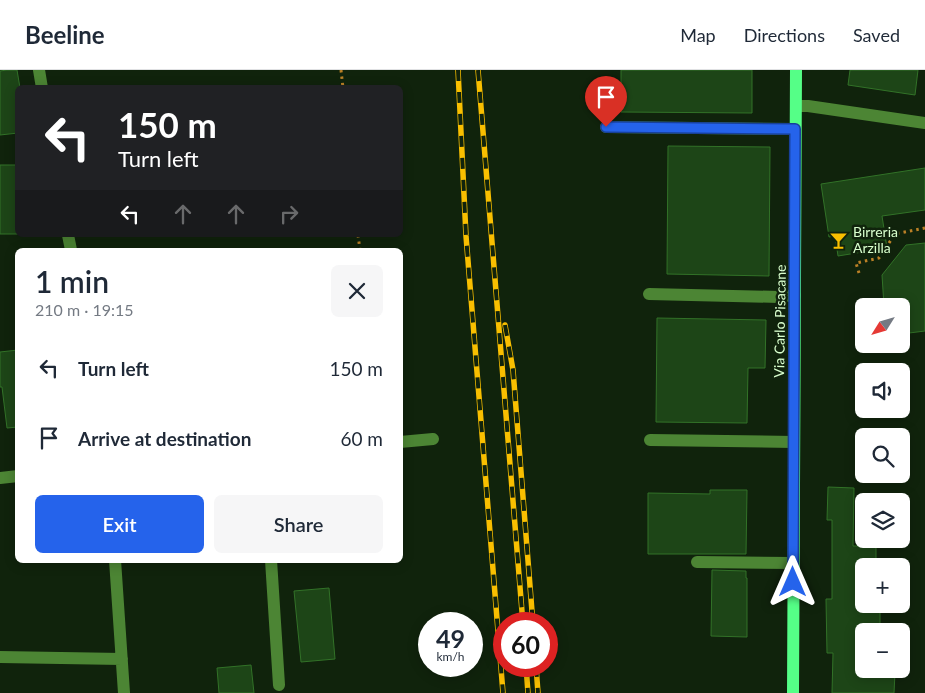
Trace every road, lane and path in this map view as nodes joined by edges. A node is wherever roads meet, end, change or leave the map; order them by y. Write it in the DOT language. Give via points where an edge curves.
graph roads {
  1 [pos="39,70"];
  2 [pos="342,70"];
  3 [pos="796,70"];
  4 [pos="42,85"];
  5 [pos="343,85"];
  6 [pos="796,106"];
  7 [pos="925,123"];
  8 [pos="606,127"];
  9 [pos="795,129"];
  10 [pos="925,228"];
  11 [pos="859,273"];
  12 [pos="649,294"];
  13 [pos="795,295"];
  14 [pos="433,439"];
  15 [pos="650,440"];
  16 [pos="403,442"];
  17 [pos="794,442"];
  18 [pos="15,476"];
  19 [pos="0,478"];
  20 [pos="697,562"];
  21 [pos="115,563"];
  22 [pos="271,563"];
  23 [pos="793,563"];
  24 [pos="0,657"];
  25 [pos="122,659"];
  26 [pos="279,685"];
  27 [pos="124,693"];
  28 [pos="793,693"];
  1 -- 4 [label="street"];
  2 -- 5 [label="path"];
  3 -- 6 [label="main road, Via Carlo Pisacane"];
  6 -- 7 [label="street"];
  6 -- 9 [label="main road, Via Carlo Pisacane"];
  8 -- 9 [label="street"];
  9 -- 13 [label="main road, Via Carlo Pisacane"];
  10 -- 11 [label="path" via="895,234 879,258 856,263"];
  12 -- 13 [label="street"];
  13 -- 17 [label="main road, Via Carlo Pisacane"];
  14 -- 16 [label="street"];
  15 -- 17 [label="street"];
  17 -- 23 [label="main road, Via Carlo Pisacane"];
  18 -- 19 [label="street"];
  20 -- 23 [label="street"];
  21 -- 25 [label="street"];
  22 -- 26 [label="street"];
  23 -- 28 [label="main road, Via Carlo Pisacane"];
  24 -- 25 [label="street"];
  25 -- 27 [label="street"];
}
